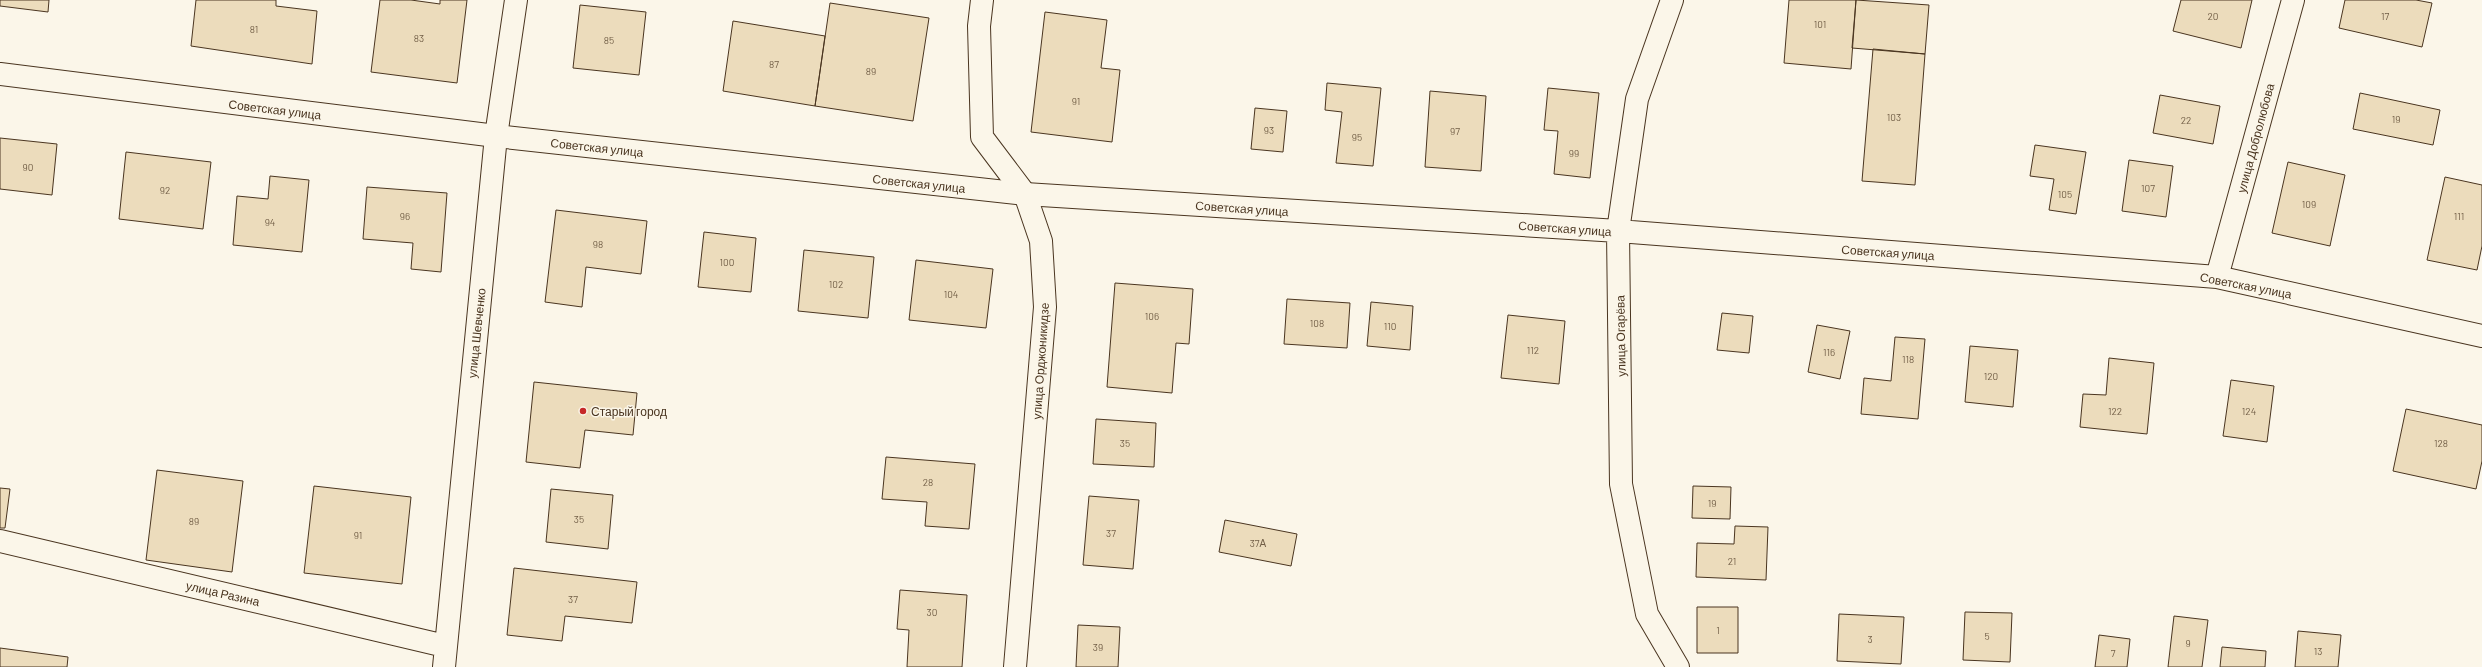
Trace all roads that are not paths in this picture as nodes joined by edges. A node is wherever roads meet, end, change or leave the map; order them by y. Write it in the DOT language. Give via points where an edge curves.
graph roads {
  1 [pos="516,0"];
  2 [pos="982,0"];
  3 [pos="1672,0"];
  4 [pos="2293,0"];
  5 [pos="0,74"];
  6 [pos="496,136"];
  7 [pos="1025,194"];
  8 [pos="1618,231"];
  9 [pos="2217,277"];
  10 [pos="2482,336"];
  11 [pos="0,541"];
  12 [pos="445,646"];
  13 [pos="444,667"];
  14 [pos="1015,667"];
  15 [pos="1678,667"];
  1 -- 6 [label="street, улица Шевченко"];
  2 -- 7 [label="street, улица Орджоникидзе" via="979,26 982,137"];
  3 -- 8 [label="street, улица Огарёва" via="1637,99"];
  4 -- 9 [label="street, улица Добролюбова"];
  5 -- 6 [label="street, Советская улица"];
  6 -- 7 [label="street, Советская улица"];
  6 -- 12 [label="street, улица Шевченко"];
  7 -- 8 [label="street, Советская улица"];
  7 -- 14 [label="street, улица Орджоникидзе" via="1041,241 1046,307"];
  8 -- 9 [label="street, Советская улица"];
  8 -- 15 [label="street, улица Огарёва" via="1621,484 1647,614"];
  9 -- 10 [label="street, Советская улица"];
  11 -- 12 [label="street, улица Разина"];
  12 -- 13 [label="street, улица Шевченко"];
}
